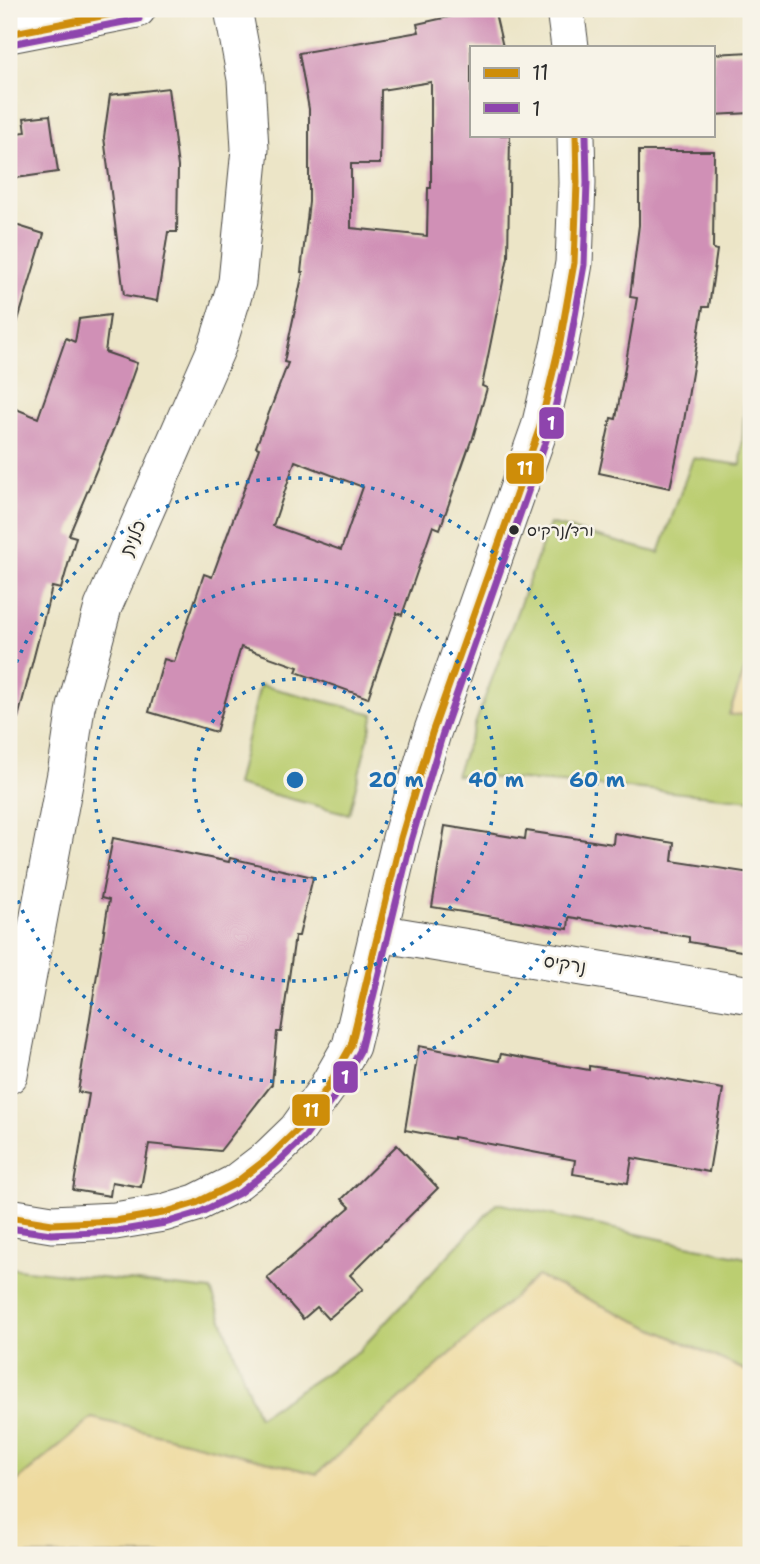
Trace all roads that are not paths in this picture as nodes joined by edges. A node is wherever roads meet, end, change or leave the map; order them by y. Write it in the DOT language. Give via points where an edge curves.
graph roads {
  1 [pos="137,9"];
  2 [pos="233,9"];
  3 [pos="565,9"];
  4 [pos="9,34"];
  5 [pos="570,46"];
  6 [pos="576,136"];
  7 [pos="378,933"];
  8 [pos="751,995"];
  9 [pos="9,1075"];
  10 [pos="9,1217"];
  1 -- 4 [label="street"];
  2 -- 9 [label="street, כלנית" via="246,79 250,149 237,282 217,347 103,607 76,707"];
  3 -- 5 [label="street"];
  6 -- 7 [label="street" via="574,263 540,427 432,733"];
  7 -- 8 [label="street, נרקיס"];
  7 -- 10 [label="street" via="351,1046 297,1130 268,1158 234,1184 163,1213 52,1224"];
}
